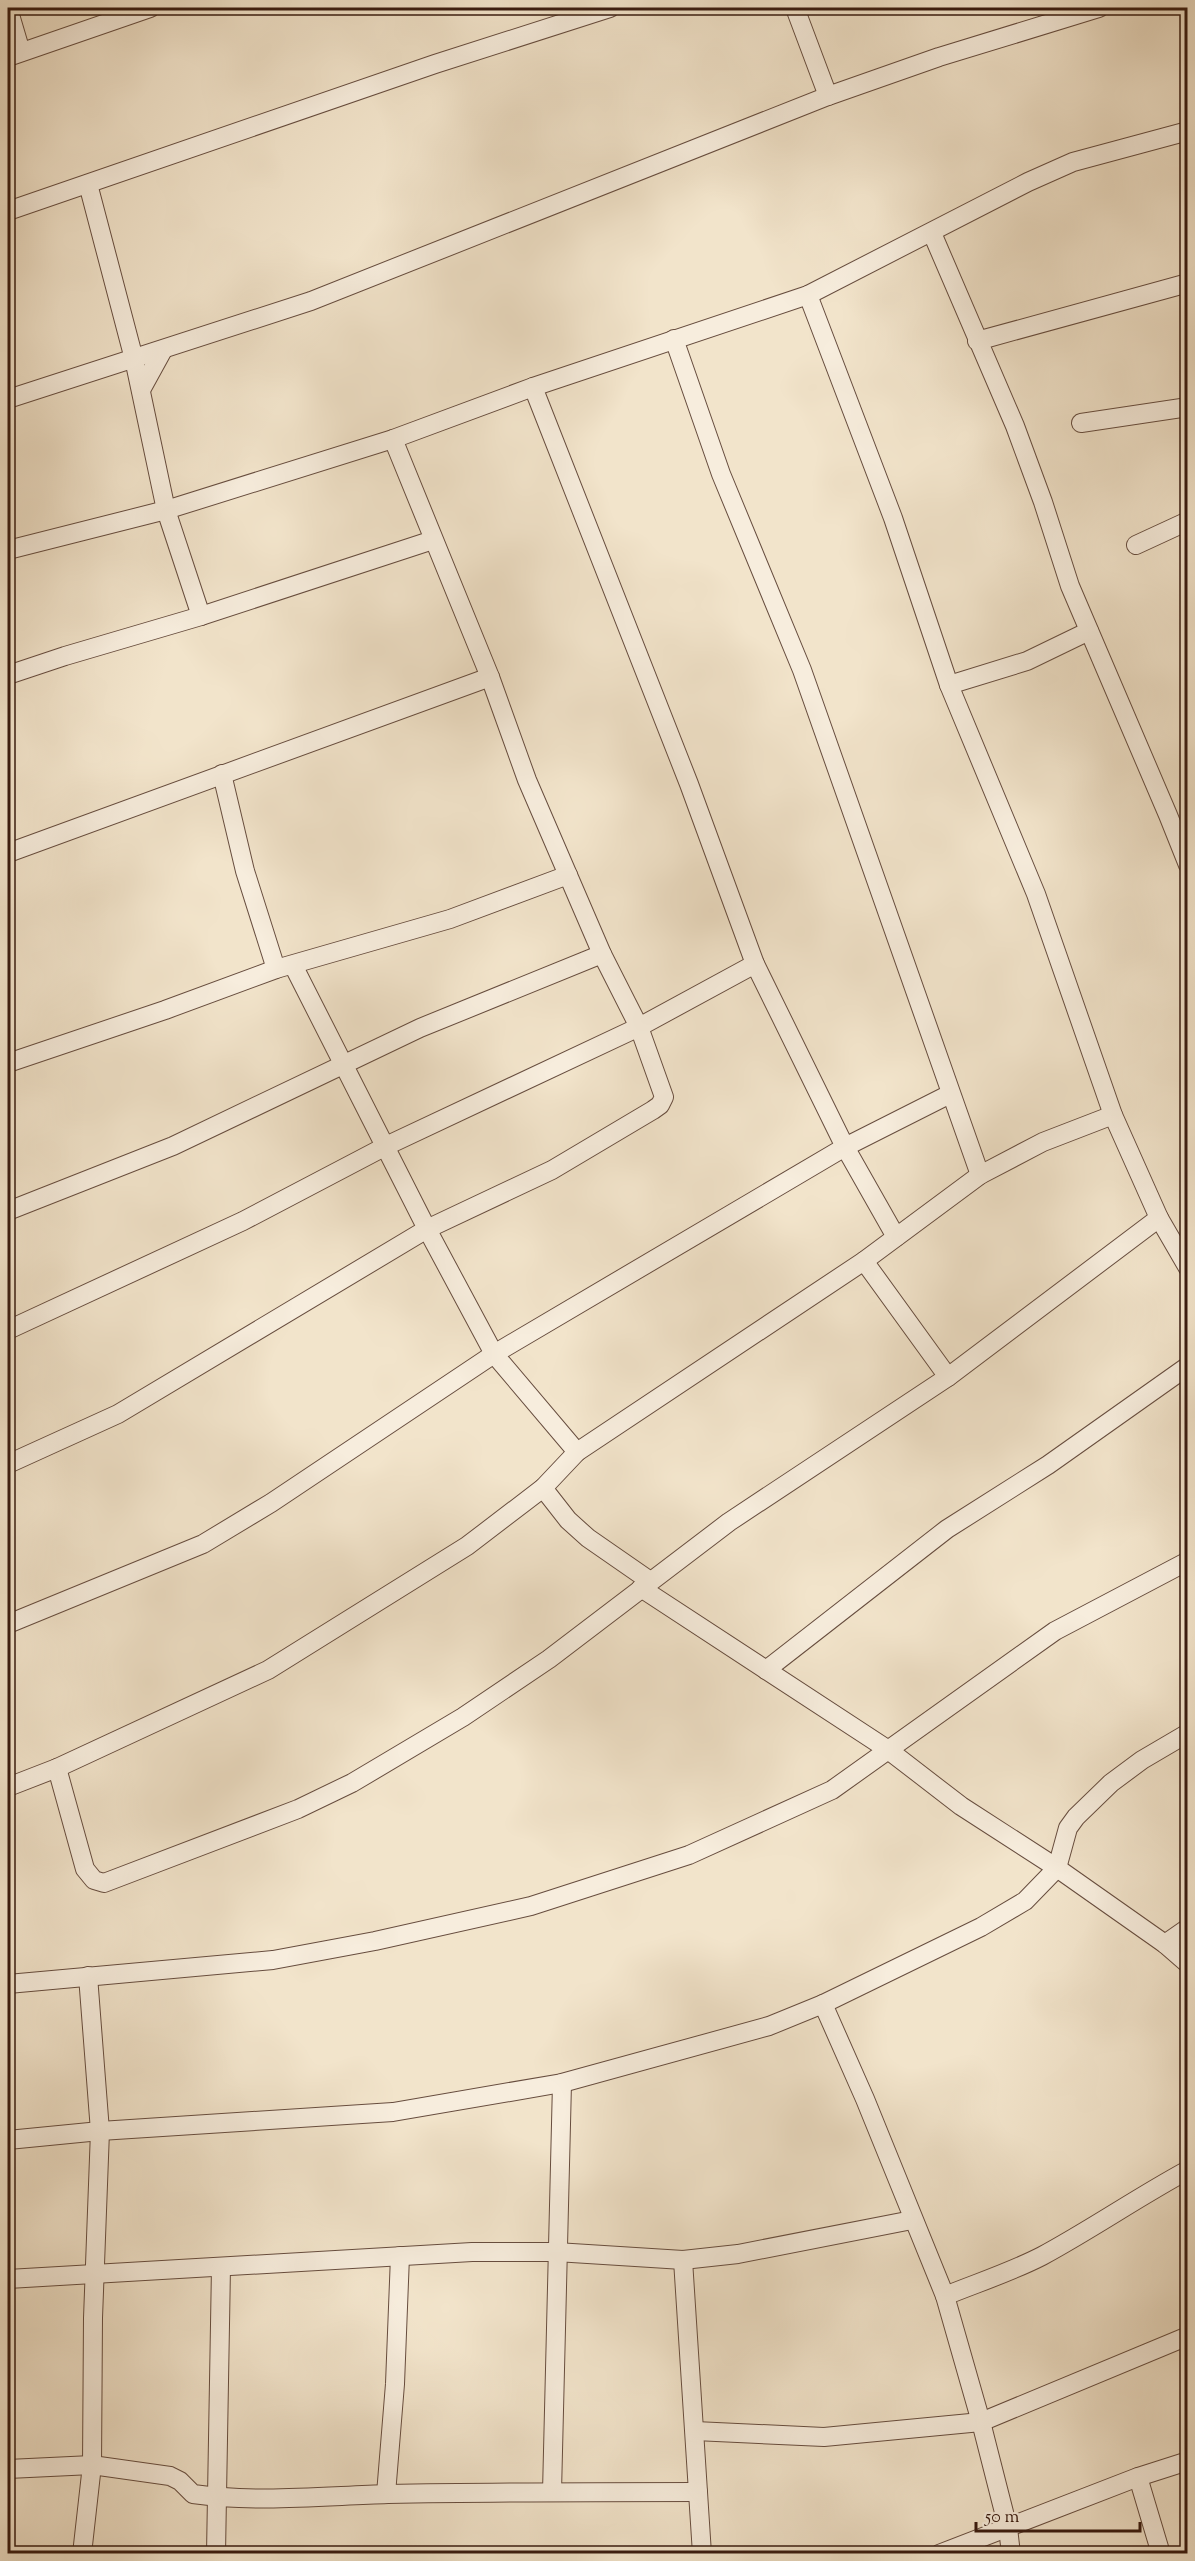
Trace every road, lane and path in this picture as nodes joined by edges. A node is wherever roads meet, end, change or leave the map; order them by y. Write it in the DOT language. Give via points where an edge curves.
graph roads {
  1 [pos="8,8"];
  2 [pos="150,8"];
  3 [pos="610,8"];
  4 [pos="795,8"];
  5 [pos="1099,8"];
  6 [pos="14,54"];
  7 [pos="828,96"];
  8 [pos="1188,131"];
  9 [pos="88,184"];
  10 [pos="8,212"];
  11 [pos="932,233"];
  12 [pos="1188,283"];
  13 [pos="808,296"];
  14 [pos="674,339"];
  15 [pos="977,341"];
  16 [pos="163,350"];
  17 [pos="134,359"];
  18 [pos="533,387"];
  19 [pos="141,390"];
  20 [pos="8,399"];
  21 [pos="1188,407"];
  22 [pos="1081,423"];
  23 [pos="393,439"];
  24 [pos="166,510"];
  25 [pos="1188,521"];
  26 [pos="433,540"];
  27 [pos="1136,545"];
  28 [pos="8,550"];
  29 [pos="201,616"];
  30 [pos="1089,631"];
  31 [pos="8,675"];
  32 [pos="490,677"];
  33 [pos="950,685"];
  34 [pos="222,774"];
  35 [pos="8,853"];
  36 [pos="1188,865"];
  37 [pos="568,875"];
  38 [pos="602,954"];
  39 [pos="755,964"];
  40 [pos="284,967"];
  41 [pos="639,1027"];
  42 [pos="8,1063"];
  43 [pos="342,1064"];
  44 [pos="950,1094"];
  45 [pos="1113,1115"];
  46 [pos="386,1146"];
  47 [pos="845,1147"];
  48 [pos="980,1175"];
  49 [pos="8,1211"];
  50 [pos="1159,1218"];
  51 [pos="427,1229"];
  52 [pos="896,1237"];
  53 [pos="864,1261"];
  54 [pos="1188,1268"];
  55 [pos="8,1330"];
  56 [pos="495,1354"];
  57 [pos="1188,1366"];
  58 [pos="948,1377"];
  59 [pos="577,1452"];
  60 [pos="8,1464"];
  61 [pos="543,1488"];
  62 [pos="1188,1561"];
  63 [pos="646,1584"];
  64 [pos="8,1624"];
  65 [pos="766,1670"];
  66 [pos="1188,1733"];
  67 [pos="887,1749"];
  68 [pos="57,1768"];
  69 [pos="8,1787"];
  70 [pos="1057,1868"];
  71 [pos="1188,1928"];
  72 [pos="1165,1944"];
  73 [pos="1188,1964"];
  74 [pos="88,1976"];
  75 [pos="8,1984"];
  76 [pos="823,2004"];
  77 [pos="562,2083"];
  78 [pos="100,2131"];
  79 [pos="8,2140"];
  80 [pos="1188,2170"];
  81 [pos="912,2220"];
  82 [pos="556,2252"];
  83 [pos="400,2256"];
  84 [pos="683,2260"];
  85 [pos="221,2267"];
  86 [pos="94,2275"];
  87 [pos="8,2279"];
  88 [pos="945,2296"];
  89 [pos="1188,2336"];
  90 [pos="981,2422"];
  91 [pos="695,2431"];
  92 [pos="1188,2461"];
  93 [pos="92,2465"];
  94 [pos="8,2469"];
  95 [pos="1138,2477"];
  96 [pos="552,2492"];
  97 [pos="698,2492"];
  98 [pos="386,2494"];
  99 [pos="217,2498"];
  100 [pos="1008,2529"];
  101 [pos="82,2553"];
  102 [pos="216,2553"];
  103 [pos="702,2553"];
  104 [pos="939,2553"];
  105 [pos="1011,2553"];
  106 [pos="1161,2553"];
  1 -- 6 [label="street"];
  2 -- 6 [label="street"];
  3 -- 9 [label="street"];
  4 -- 7 [label="street"];
  5 -- 7 [label="street"];
  7 -- 16 [label="street" via="311,301"];
  8 -- 11 [label="street" via="1073,162"];
  9 -- 10 [label="street"];
  9 -- 17 [label="street"];
  11 -- 13 [label="street"];
  11 -- 15 [label="street"];
  12 -- 15 [label="street"];
  13 -- 14 [label="street"];
  13 -- 33 [label="street" via="893,518"];
  14 -- 18 [label="street"];
  14 -- 44 [label="street" via="721,474 802,670"];
  15 -- 30 [label="street" via="1015,426"];
  16 -- 17 [label="street"];
  16 -- 19 [label="street"];
  17 -- 19 [label="street"];
  17 -- 20 [label="street"];
  18 -- 23 [label="street"];
  18 -- 39 [label="street" via="689,784"];
  19 -- 24 [label="street"];
  21 -- 22 [label="street"];
  23 -- 24 [label="street"];
  23 -- 26 [label="street"];
  24 -- 28 [label="street"];
  24 -- 29 [label="street"];
  25 -- 27 [label="street"];
  26 -- 29 [label="street"];
  26 -- 32 [label="street"];
  29 -- 31 [label="street"];
  30 -- 33 [label="street" via="1027,662"];
  30 -- 36 [label="street"];
  32 -- 34 [label="street"];
  32 -- 37 [label="street" via="527,780"];
  33 -- 45 [label="street" via="1036,894"];
  34 -- 35 [label="street"];
  34 -- 40 [label="street" via="245,871"];
  37 -- 38 [label="street"];
  37 -- 40 [label="street" via="450,920"];
  38 -- 41 [label="street"];
  38 -- 43 [label="street"];
  39 -- 41 [label="street"];
  39 -- 47 [label="street"];
  40 -- 42 [label="street"];
  40 -- 43 [label="street"];
  41 -- 46 [label="street"];
  41 -- 51 [label="street" via="663,1088 660,1105 552,1170"];
  43 -- 46 [label="street"];
  43 -- 49 [label="street" via="173,1146"];
  44 -- 47 [label="street"];
  44 -- 48 [label="street"];
  45 -- 48 [label="street" via="1043,1142"];
  45 -- 50 [label="street"];
  46 -- 51 [label="street"];
  46 -- 55 [label="street" via="243,1221"];
  47 -- 52 [label="street"];
  47 -- 56 [label="street"];
  48 -- 52 [label="street"];
  50 -- 54 [label="street"];
  50 -- 58 [label="street"];
  51 -- 56 [label="street"];
  51 -- 60 [label="street" via="118,1414"];
  52 -- 53 [label="street"];
  53 -- 58 [label="street"];
  53 -- 59 [label="street"];
  56 -- 59 [label="street"];
  56 -- 64 [label="street" via="203,1544"];
  57 -- 65 [label="street" via="1048,1465 947,1529"];
  58 -- 63 [label="street" via="729,1522"];
  59 -- 61 [label="street"];
  61 -- 63 [label="street" via="568,1520"];
  61 -- 68 [label="street" via="467,1546 268,1670"];
  62 -- 67 [label="street" via="1055,1631"];
  63 -- 65 [label="street"];
  63 -- 68 [label="street" via="549,1659 352,1783 298,1809 104,1883 94,1880 85,1869"];
  65 -- 67 [label="street"];
  66 -- 70 [label="street" via="1111,1783 1076,1817 1068,1828"];
  67 -- 70 [label="street" via="961,1806"];
  67 -- 74 [label="street" via="832,1790 689,1855 531,1906 273,1959"];
  68 -- 69 [label="street"];
  70 -- 72 [label="street"];
  70 -- 76 [label="street" via="1026,1901"];
  71 -- 72 [label="street"];
  72 -- 73 [label="street"];
  74 -- 75 [label="street"];
  74 -- 78 [label="street"];
  76 -- 77 [label="street" via="769,2026"];
  76 -- 81 [label="street"];
  77 -- 78 [label="street" via="393,2112"];
  77 -- 82 [label="street"];
  78 -- 79 [label="street"];
  78 -- 86 [label="street"];
  80 -- 88 [label="street" via="1039,2257"];
  81 -- 84 [label="street" via="738,2254"];
  81 -- 88 [label="street"];
  82 -- 83 [label="street"];
  82 -- 84 [label="street"];
  82 -- 96 [label="street"];
  83 -- 85 [label="street"];
  83 -- 98 [label="street"];
  84 -- 91 [label="street"];
  85 -- 86 [label="street"];
  85 -- 99 [label="street"];
  86 -- 87 [label="street"];
  86 -- 93 [label="street"];
  88 -- 90 [label="street"];
  89 -- 90 [label="street"];
  90 -- 91 [label="street" via="824,2437"];
  90 -- 100 [label="street"];
  91 -- 97 [label="street"];
  92 -- 95 [label="street"];
  93 -- 94 [label="street"];
  93 -- 99 [label="street" via="170,2476 193,2494"];
  93 -- 101 [label="street"];
  95 -- 100 [label="street"];
  95 -- 106 [label="street"];
  96 -- 97 [label="street"];
  96 -- 98 [label="street"];
  97 -- 103 [label="street"];
  98 -- 99 [label="street"];
  99 -- 102 [label="street"];
  100 -- 104 [label="street"];
  100 -- 105 [label="street"];
}
